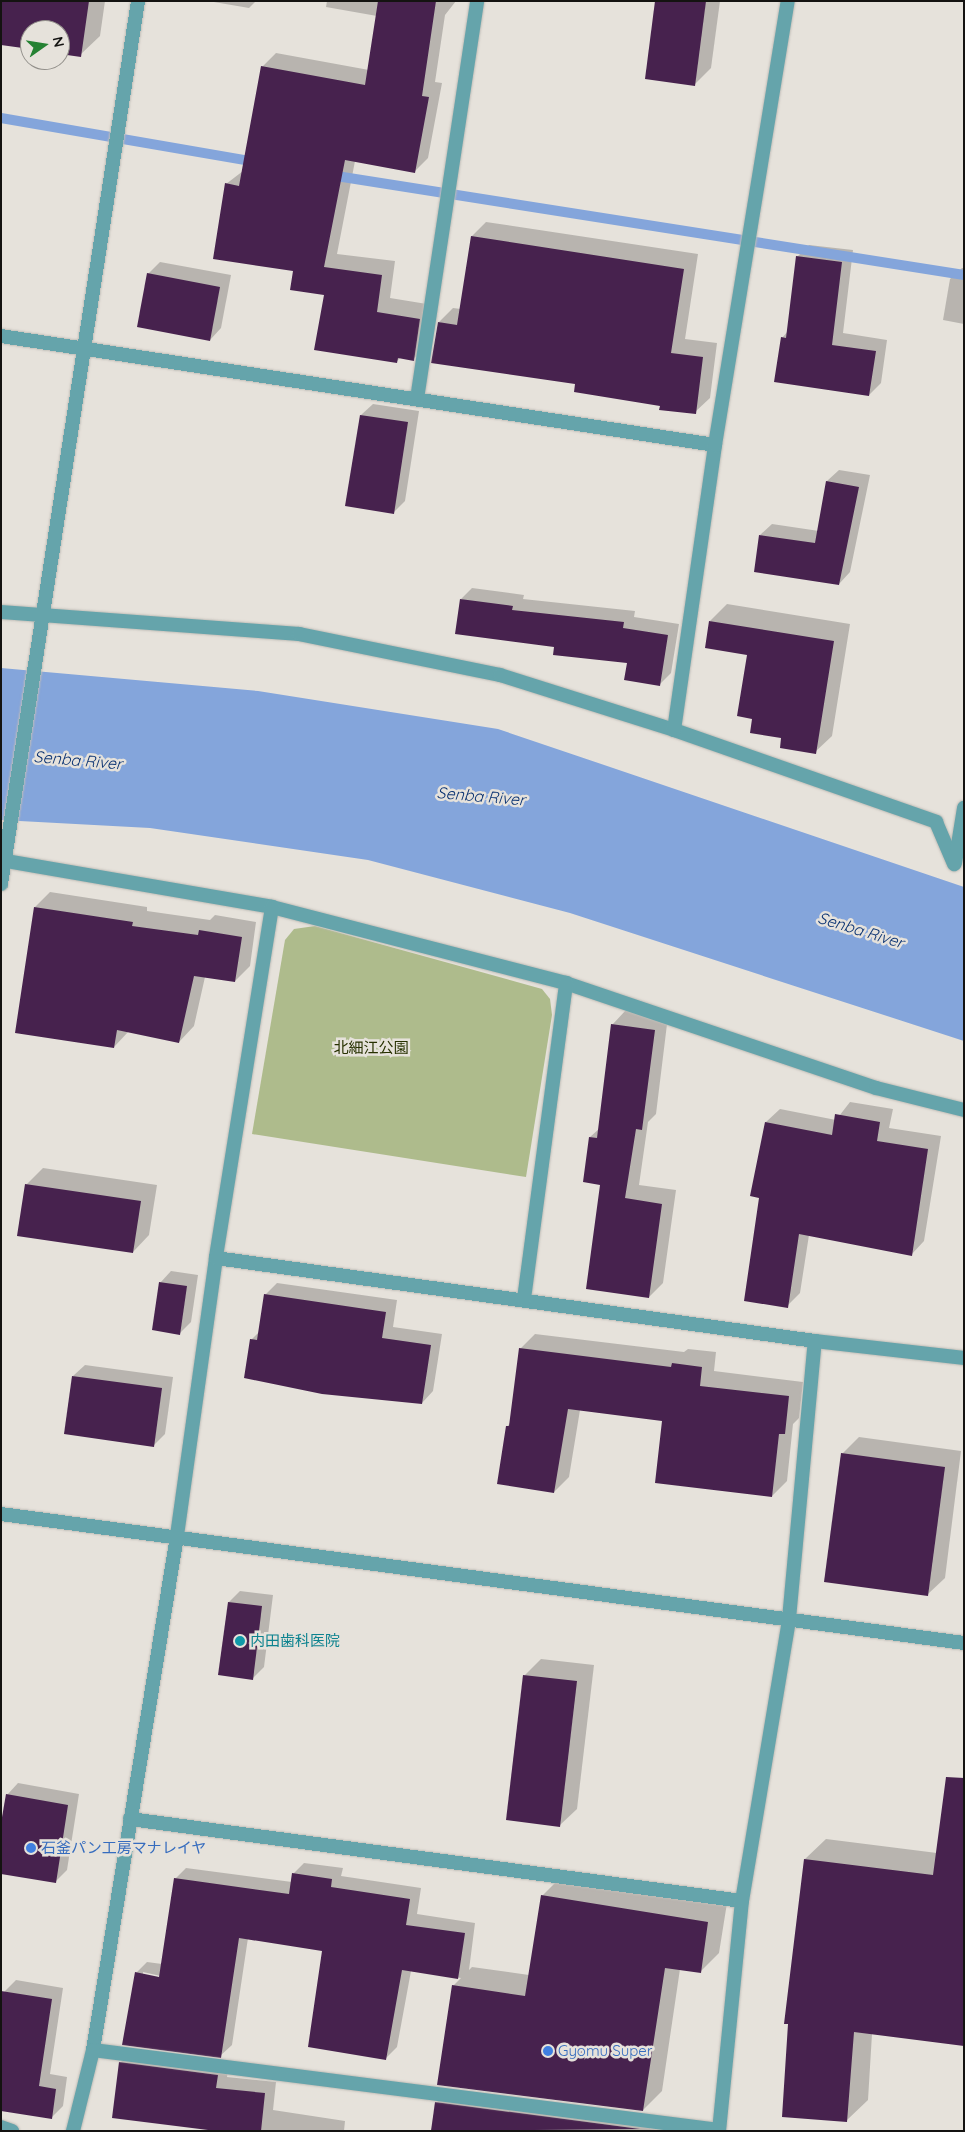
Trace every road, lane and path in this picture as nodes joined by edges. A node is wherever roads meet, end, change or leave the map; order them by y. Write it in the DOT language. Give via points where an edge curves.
graph roads {
  1 [pos="138,1"];
  2 [pos="477,1"];
  3 [pos="788,1"];
  4 [pos="1,336"];
  5 [pos="83,350"];
  6 [pos="417,398"];
  7 [pos="715,445"];
  8 [pos="1,612"];
  9 [pos="42,614"];
  10 [pos="674,730"];
  11 [pos="964,808"];
  12 [pos="3,860"];
  13 [pos="959,865"];
  14 [pos="1,884"];
  15 [pos="272,907"];
  16 [pos="566,983"];
  17 [pos="964,1110"];
  18 [pos="216,1258"];
  19 [pos="524,1299"];
  20 [pos="815,1341"];
  21 [pos="964,1358"];
  22 [pos="1,1514"];
  23 [pos="177,1536"];
  24 [pos="789,1619"];
  25 [pos="964,1643"];
  26 [pos="130,1819"];
  27 [pos="742,1901"];
  28 [pos="93,2050"];
  29 [pos="1,2127"];
  30 [pos="719,2130"];
  31 [pos="12,2131"];
  32 [pos="73,2131"];
  1 -- 5 [label="street"];
  2 -- 6 [label="street"];
  3 -- 7 [label="street"];
  4 -- 5 [label="street"];
  5 -- 6 [label="street"];
  5 -- 9 [label="street"];
  6 -- 7 [label="street"];
  7 -- 10 [label="street"];
  8 -- 9 [label="street"];
  9 -- 10 [label="street" via="299,634 500,675"];
  9 -- 12 [label="street"];
  10 -- 13 [label="street" via="936,822"];
  11 -- 13 [label="street"];
  12 -- 14 [label="street"];
  12 -- 15 [label="street"];
  15 -- 16 [label="street"];
  15 -- 18 [label="street"];
  16 -- 17 [label="street" via="876,1088"];
  16 -- 19 [label="street"];
  18 -- 19 [label="street"];
  18 -- 23 [label="street"];
  19 -- 20 [label="street"];
  20 -- 21 [label="street"];
  20 -- 24 [label="street"];
  22 -- 23 [label="street"];
  23 -- 24 [label="street"];
  23 -- 26 [label="street"];
  24 -- 25 [label="street"];
  24 -- 27 [label="street"];
  26 -- 27 [label="street"];
  26 -- 28 [label="street"];
  27 -- 30 [label="street"];
  28 -- 30 [label="street"];
  28 -- 32 [label="street"];
  29 -- 31 [label="street"];
}
